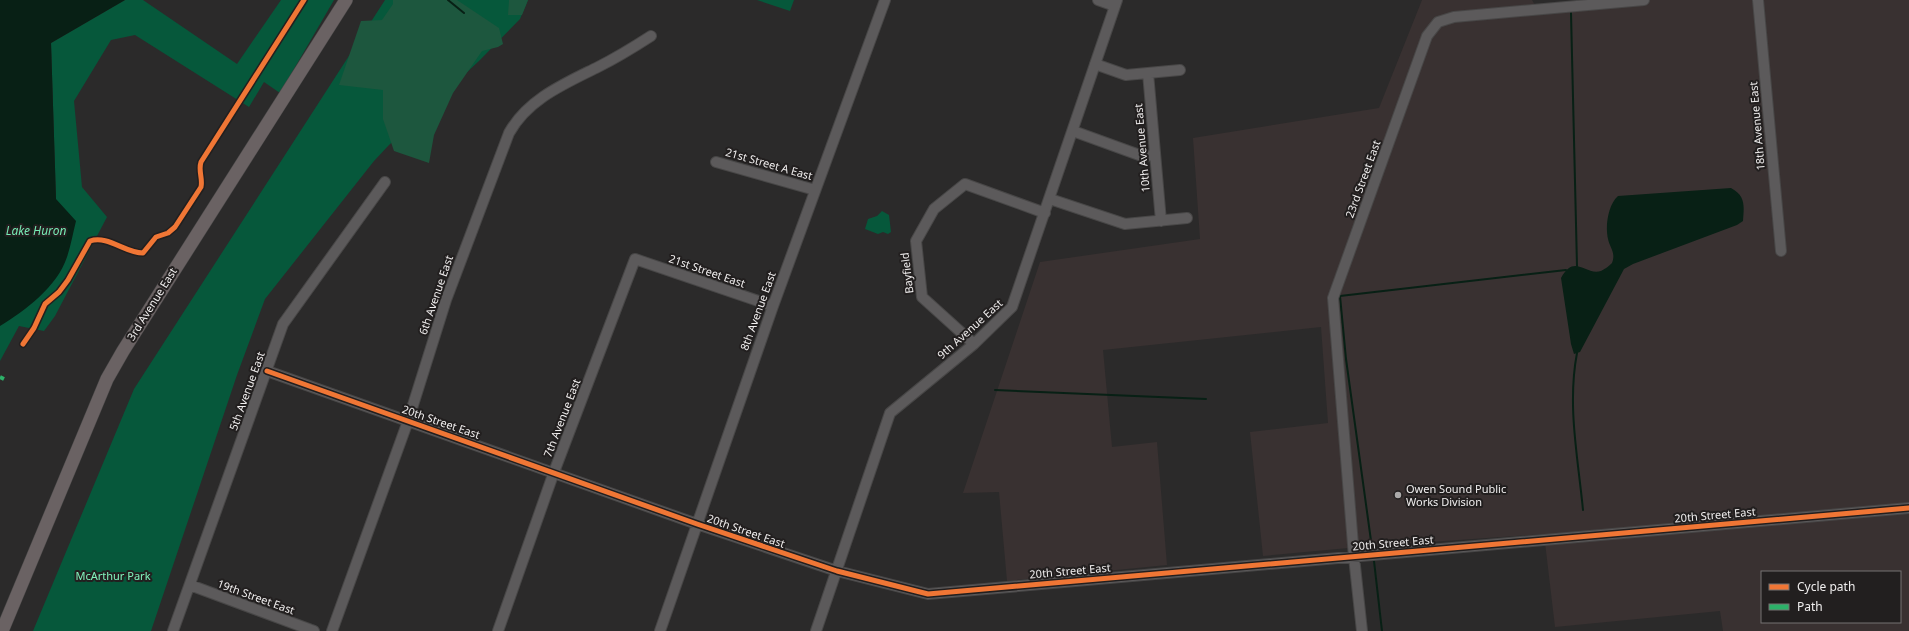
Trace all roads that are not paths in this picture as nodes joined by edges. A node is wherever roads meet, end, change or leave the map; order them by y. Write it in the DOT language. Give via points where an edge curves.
graph roads {
  1 [pos="346,0"];
  2 [pos="885,0"];
  3 [pos="1098,0"];
  4 [pos="1644,0"];
  5 [pos="1758,0"];
  6 [pos="1116,3"];
  7 [pos="651,36"];
  8 [pos="1095,64"];
  9 [pos="1180,70"];
  10 [pos="1148,73"];
  11 [pos="1073,132"];
  12 [pos="1155,156"];
  13 [pos="716,162"];
  14 [pos="385,182"];
  15 [pos="815,190"];
  16 [pos="1050,199"];
  17 [pos="1045,213"];
  18 [pos="1187,218"];
  19 [pos="1161,221"];
  20 [pos="1781,251"];
  21 [pos="635,259"];
  22 [pos="773,306"];
  23 [pos="974,344"];
  24 [pos="267,371"];
  25 [pos="408,421"];
  26 [pos="554,472"];
  27 [pos="1909,508"];
  28 [pos="697,524"];
  29 [pos="1354,557"];
  30 [pos="836,571"];
  31 [pos="190,585"];
  32 [pos="2,631"];
  33 [pos="173,631"];
  34 [pos="314,631"];
  35 [pos="332,631"];
  36 [pos="498,631"];
  37 [pos="660,631"];
  38 [pos="816,631"];
  39 [pos="1362,631"];
  1 -- 32 [label="main road, 3rd Avenue East" via="107,379"];
  2 -- 15 [label="street, 8th Avenue East"];
  3 -- 6 [label="street"];
  4 -- 29 [label="street, 23rd Street East" via="1454,17 1438,22 1427,36 1333,298"];
  5 -- 20 [label="street, 18th Avenue East"];
  6 -- 8 [label="street, 9th Avenue East"];
  7 -- 25 [label="street, 6th Avenue East" via="617,57 552,90 531,106 513,126 446,300"];
  8 -- 10 [label="street" via="1126,75"];
  8 -- 11 [label="street, 9th Avenue East"];
  9 -- 10 [label="street"];
  10 -- 12 [label="street, 10th Avenue East"];
  11 -- 12 [label="street" via="1142,156"];
  11 -- 16 [label="street, 9th Avenue East"];
  12 -- 19 [label="street, 10th Avenue East"];
  13 -- 15 [label="street, 21st Street A East"];
  14 -- 24 [label="street, 5th Avenue East" via="283,324"];
  15 -- 22 [label="street, 8th Avenue East"];
  16 -- 17 [label="street, 9th Avenue East"];
  16 -- 19 [label="street" via="1125,224"];
  17 -- 23 [label="street, 9th Avenue East" via="1012,307"];
  17 -- 23 [label="street, Bayfield" via="966,184 934,209 916,241 922,297"];
  18 -- 19 [label="street"];
  21 -- 22 [label="street, 21st Street East"];
  21 -- 26 [label="street, 7th Avenue East"];
  22 -- 28 [label="street, 8th Avenue East"];
  23 -- 30 [label="street, 9th Avenue East" via="890,413"];
  24 -- 25 [label="street, 20th Street East"];
  24 -- 31 [label="street, 5th Avenue East"];
  25 -- 26 [label="street, 20th Street East"];
  25 -- 35 [label="street, 6th Avenue East"];
  26 -- 28 [label="street, 20th Street East"];
  26 -- 36 [label="street, 7th Avenue East"];
  27 -- 29 [label="street, 20th Street East"];
  28 -- 30 [label="street, 20th Street East"];
  28 -- 37 [label="street, 8th Avenue East"];
  29 -- 30 [label="street, 20th Street East" via="928,594"];
  29 -- 39 [label="street, 23rd Street East"];
  30 -- 38 [label="street, 9th Avenue East"];
  31 -- 33 [label="street, 5th Avenue East"];
  31 -- 34 [label="street, 19th Street East"];
}
